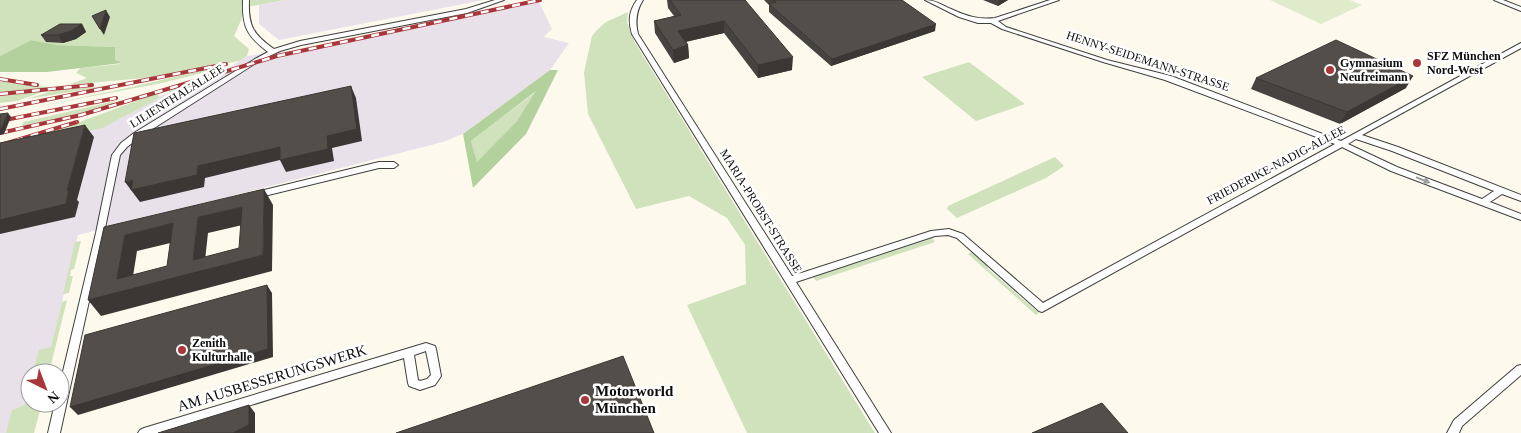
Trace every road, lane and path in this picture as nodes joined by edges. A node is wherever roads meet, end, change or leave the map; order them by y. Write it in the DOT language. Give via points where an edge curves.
graph roads {
  1 [pos="246,0"];
  2 [pos="501,0"];
  3 [pos="640,0"];
  4 [pos="928,0"];
  5 [pos="1056,0"];
  6 [pos="1497,0"];
  7 [pos="1521,9"];
  8 [pos="993,21"];
  9 [pos="1521,45"];
  10 [pos="273,52"];
  11 [pos="1356,136"];
  12 [pos="1342,144"];
  13 [pos="1387,146"];
  14 [pos="1378,162"];
  15 [pos="394,165"];
  16 [pos="1501,190"];
  17 [pos="247,197"];
  18 [pos="1521,198"];
  19 [pos="1482,203"];
  20 [pos="1521,217"];
  21 [pos="113,229"];
  22 [pos="100,233"];
  23 [pos="790,281"];
  24 [pos="408,352"];
  25 [pos="1521,369"];
  26 [pos="54,433"];
  27 [pos="144,433"];
  28 [pos="885,433"];
  29 [pos="1453,433"];
  1 -- 10 [label="street" via="246,26"];
  2 -- 10 [label="street, LILIENTHALALLEE" via="476,9 300,43"];
  3 -- 23 [label="street, MARIA-PROBST-STRASSE" via="631,22 635,34"];
  4 -- 8 [label="street" via="974,20"];
  5 -- 8 [label="street"];
  6 -- 7 [label="street"];
  8 -- 12 [label="street, HENNY-SEIDEMANN-STRASSE" via="1004,28 1096,59 1198,88"];
  9 -- 11 [label="street, FRIEDERIKE-NADIG-ALLEE"];
  10 -- 22 [label="street, LILIENTHALALLEE" via="145,129 120,150 114,159"];
  11 -- 12 [label="street, FRIEDERIKE-NADIG-ALLEE"];
  11 -- 13 [label="street"];
  12 -- 14 [label="street, HENNY-SEIDEMANN-STRASSE"];
  12 -- 23 [label="street, FRIEDERIKE-NADIG-ALLEE" via="1042,308 960,236 949,232 934,233"];
  13 -- 14 [label="street" via="1376,145 1370,150"];
  13 -- 16 [label="street"];
  14 -- 19 [label="street, HENNY-SEIDEMANN-STRASSE, one-way"];
  15 -- 17 [label="street" via="379,165"];
  16 -- 18 [label="street"];
  16 -- 19 [label="street"];
  19 -- 20 [label="street, HENNY-SEIDEMANN-STRASSE"];
  21 -- 22 [label="street"];
  22 -- 26 [label="street, LILIENTHALALLEE"];
  23 -- 28 [label="street, MARIA-PROBST-STRASSE"];
  24 -- 24 [label="street, AM AUSBESSERUNGSWERK" via="426,347 431,349 436,376 432,382 420,386 413,383"];
  24 -- 27 [label="street, AM AUSBESSERUNGSWERK"];
  25 -- 29 [label="street" via="1458,423"];
}
